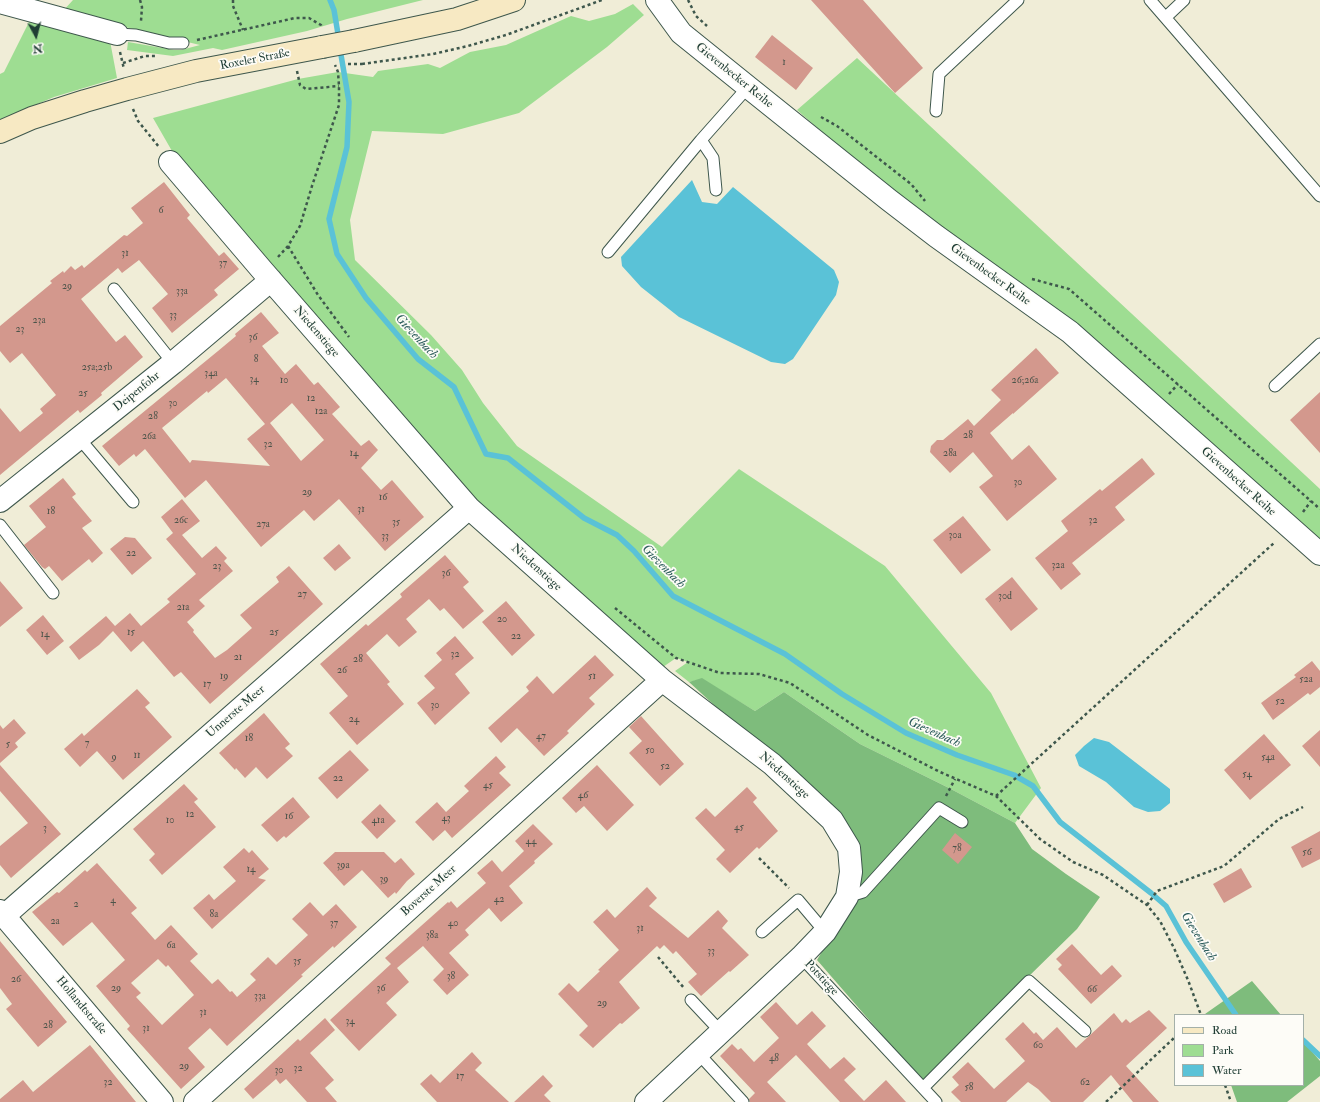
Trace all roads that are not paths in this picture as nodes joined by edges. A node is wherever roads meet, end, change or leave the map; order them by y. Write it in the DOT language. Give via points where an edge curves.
graph roads {
  1 [pos="514,0"];
  2 [pos="657,0"];
  3 [pos="1018,0"];
  4 [pos="1150,0"];
  5 [pos="1184,0"];
  6 [pos="0,2"];
  7 [pos="1166,17"];
  8 [pos="126,34"];
  9 [pos="183,43"];
  10 [pos="748,87"];
  11 [pos="936,111"];
  12 [pos="0,132"];
  13 [pos="701,140"];
  14 [pos="170,162"];
  15 [pos="716,190"];
  16 [pos="1320,196"];
  17 [pos="608,252"];
  18 [pos="267,275"];
  19 [pos="114,289"];
  20 [pos="1320,344"];
  21 [pos="173,363"];
  22 [pos="1275,386"];
  23 [pos="79,438"];
  24 [pos="0,502"];
  25 [pos="133,502"];
  26 [pos="469,508"];
  27 [pos="0,525"];
  28 [pos="1320,554"];
  29 [pos="53,593"];
  30 [pos="662,680"];
  31 [pos="962,822"];
  32 [pos="847,897"];
  33 [pos="2,913"];
  34 [pos="762,932"];
  35 [pos="825,932"];
  36 [pos="801,957"];
  37 [pos="691,1000"];
  38 [pos="1085,1031"];
  39 [pos="721,1032"];
  40 [pos="698,1053"];
  41 [pos="923,1088"];
  42 [pos="162,1102"];
  43 [pos="195,1102"];
  44 [pos="646,1102"];
  45 [pos="743,1102"];
  46 [pos="936,1102"];
  1 -- 12 [label="main road, Roxeler Straße, bridge" via="457,19 196,71 130,97 32,118"];
  2 -- 10 [label="street, Gievenbecker Reihe" via="681,33"];
  3 -- 11 [label="lane" via="939,74"];
  4 -- 7 [label="lane"];
  5 -- 7 [label="lane"];
  6 -- 8 [label="street"];
  7 -- 16 [label="lane"];
  8 -- 9 [label="lane" via="169,43"];
  10 -- 13 [label="lane"];
  10 -- 28 [label="street, Gievenbecker Reihe" via="936,236 1070,332"];
  13 -- 15 [label="lane" via="713,158"];
  13 -- 17 [label="lane"];
  14 -- 18 [label="street, Niedenstiege"];
  18 -- 21 [label="street, Deipenfohr"];
  18 -- 26 [label="street, Niedenstiege"];
  19 -- 21 [label="lane"];
  20 -- 22 [label="lane"];
  21 -- 23 [label="street, Deipenfohr"];
  23 -- 24 [label="street, Deipenfohr"];
  23 -- 25 [label="lane"];
  26 -- 30 [label="street, Niedenstiege"];
  26 -- 33 [label="street, Unnerste Meer"];
  27 -- 29 [label="lane"];
  30 -- 32 [label="street, Niedenstiege" via="772,764 832,820 849,848 851,872"];
  30 -- 43 [label="street, Boverste Meer"];
  31 -- 32 [label="lane" via="939,808 863,892"];
  32 -- 35 [label="street, Niedenstiege"];
  33 -- 42 [label="street, Hollandtstraße"];
  34 -- 35 [label="lane" via="798,900"];
  35 -- 36 [label="street, Niedenstiege"];
  36 -- 39 [label="street, Potstiege"];
  36 -- 41 [label="lane, Potstiege"];
  37 -- 39 [label="lane"];
  38 -- 41 [label="lane" via="1029,981"];
  39 -- 40 [label="street, Potstiege"];
  40 -- 44 [label="street, Potstiege"];
  40 -- 45 [label="lane"];
  41 -- 46 [label="lane, Potstiege"];
}
